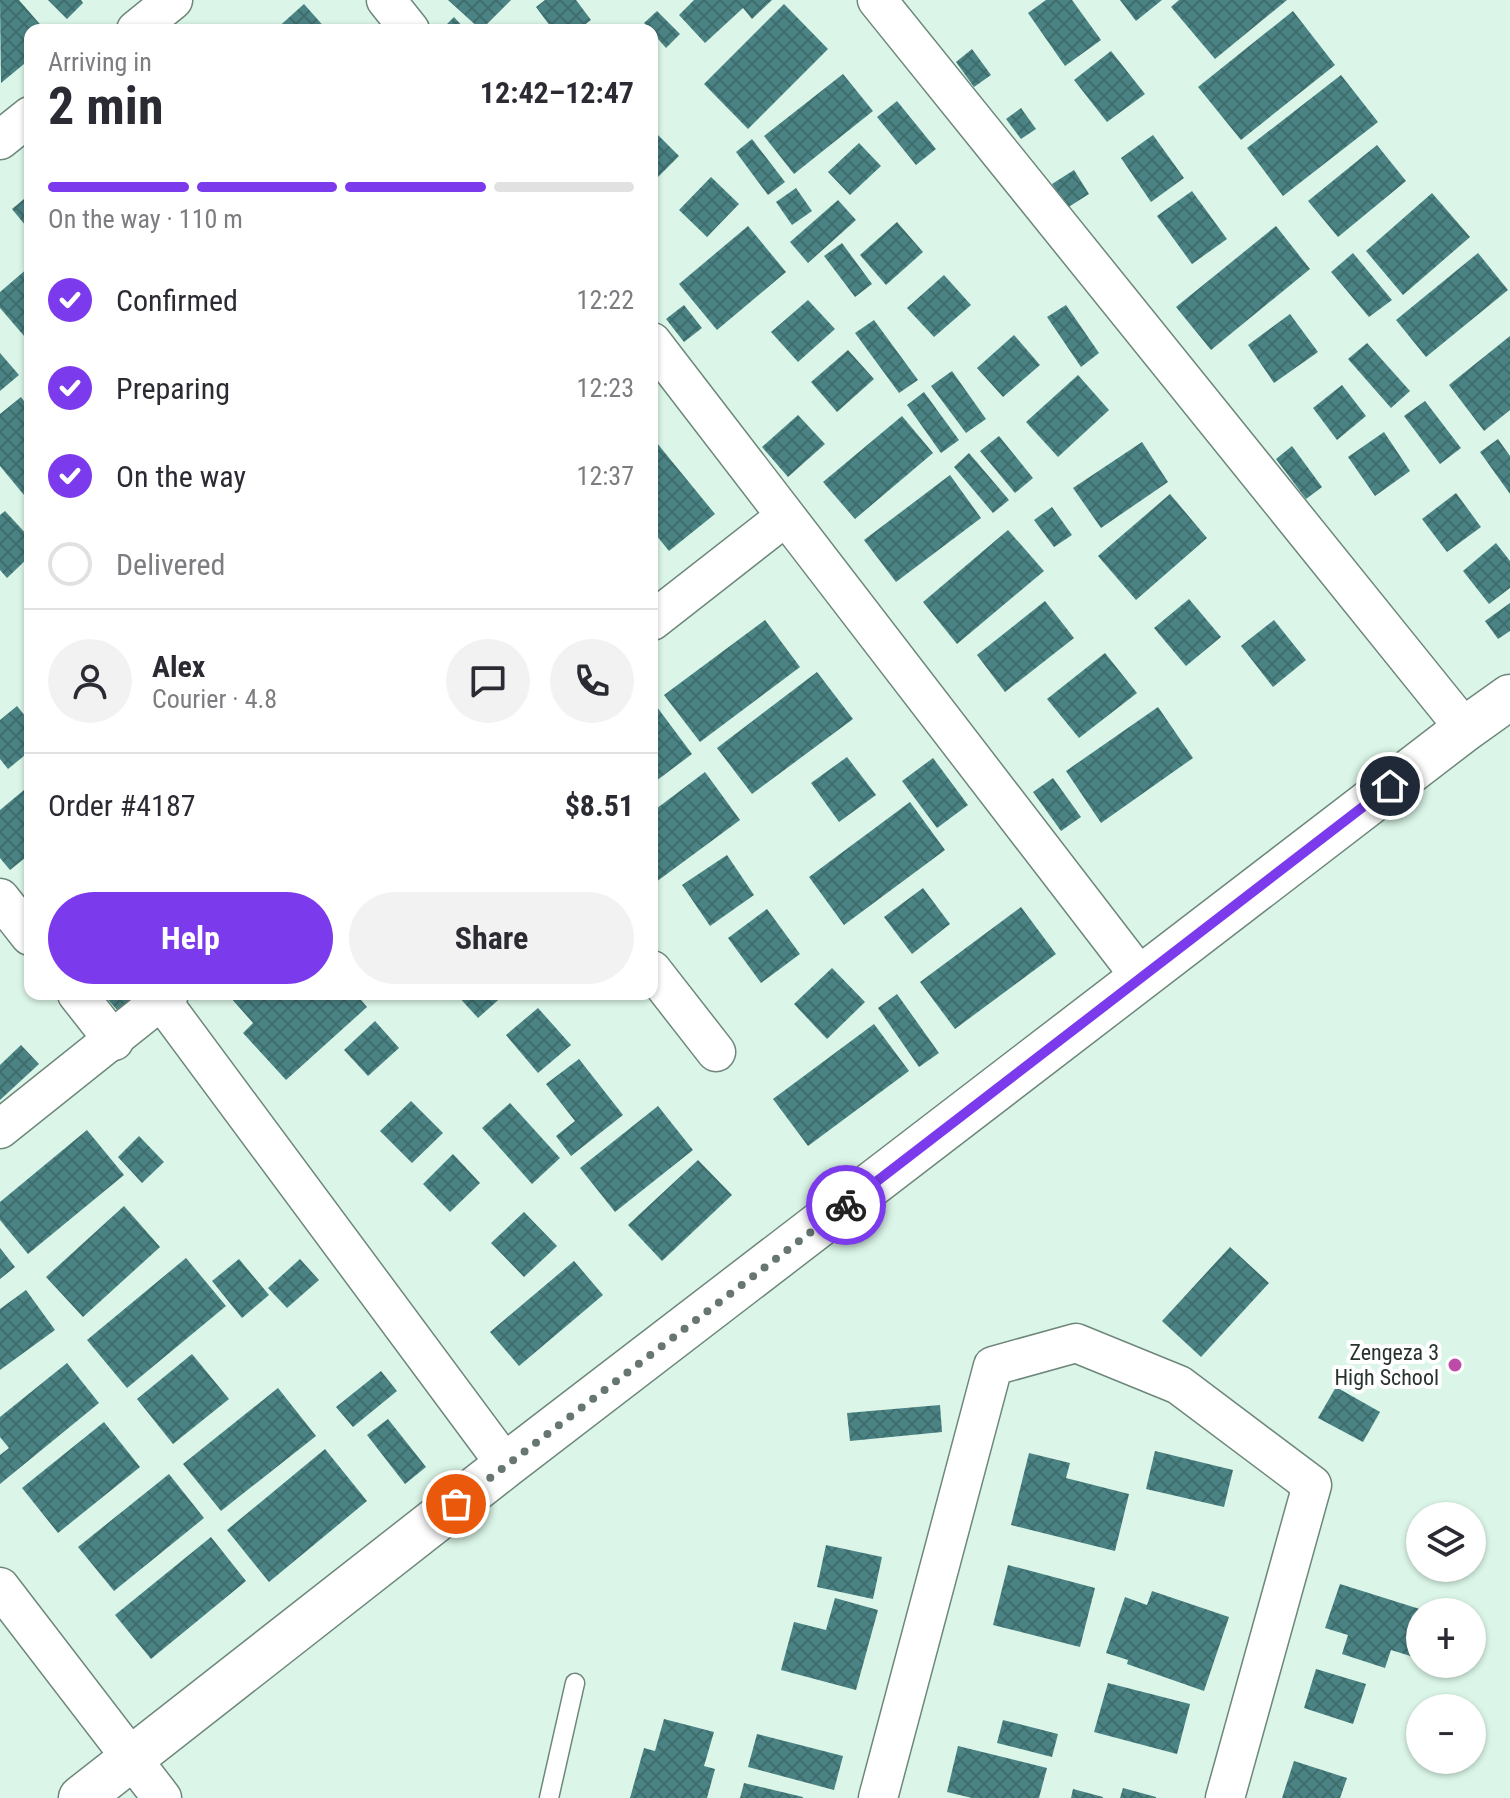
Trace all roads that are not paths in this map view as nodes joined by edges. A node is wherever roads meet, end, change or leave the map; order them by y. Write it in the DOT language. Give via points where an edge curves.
graph roads {
  1 [pos="173,0"];
  2 [pos="386,0"];
  3 [pos="877,0"];
  4 [pos="143,24"];
  5 [pos="405,24"];
  6 [pos="24,121"];
  7 [pos="0,140"];
  8 [pos="658,350"];
  9 [pos="785,517"];
  10 [pos="658,616"];
  11 [pos="1510,697"];
  12 [pos="1465,729"];
  13 [pos="0,898"];
  14 [pos="24,928"];
  15 [pos="658,978"];
  16 [pos="1142,979"];
  17 [pos="82,1000"];
  18 [pos="162,1000"];
  19 [pos="167,1000"];
  20 [pos="114,1041"];
  21 [pos="716,1052"];
  22 [pos="0,1129"];
  23 [pos="506,1465"];
  24 [pos="0,1587"];
  25 [pos="575,1683"];
  26 [pos="132,1759"];
  27 [pos="81,1798"];
  28 [pos="162,1798"];
  29 [pos="549,1798"];
  30 [pos="878,1798"];
  31 [pos="1225,1798"];
  1 -- 4 [label="street"];
  2 -- 5 [label="street"];
  3 -- 12 [label="street"];
  6 -- 7 [label="street"];
  8 -- 9 [label="street"];
  9 -- 10 [label="street"];
  9 -- 16 [label="street"];
  11 -- 12 [label="street"];
  12 -- 16 [label="street"];
  13 -- 14 [label="street"];
  15 -- 21 [label="street"];
  16 -- 23 [label="street"];
  17 -- 20 [label="street"];
  18 -- 20 [label="street"];
  19 -- 23 [label="street"];
  20 -- 22 [label="street"];
  23 -- 26 [label="street"];
  24 -- 26 [label="street"];
  25 -- 29 [label="lane"];
  26 -- 27 [label="street"];
  26 -- 28 [label="street"];
  30 -- 31 [label="street" via="993,1366 1076,1343 1179,1385 1312,1485"];
}
